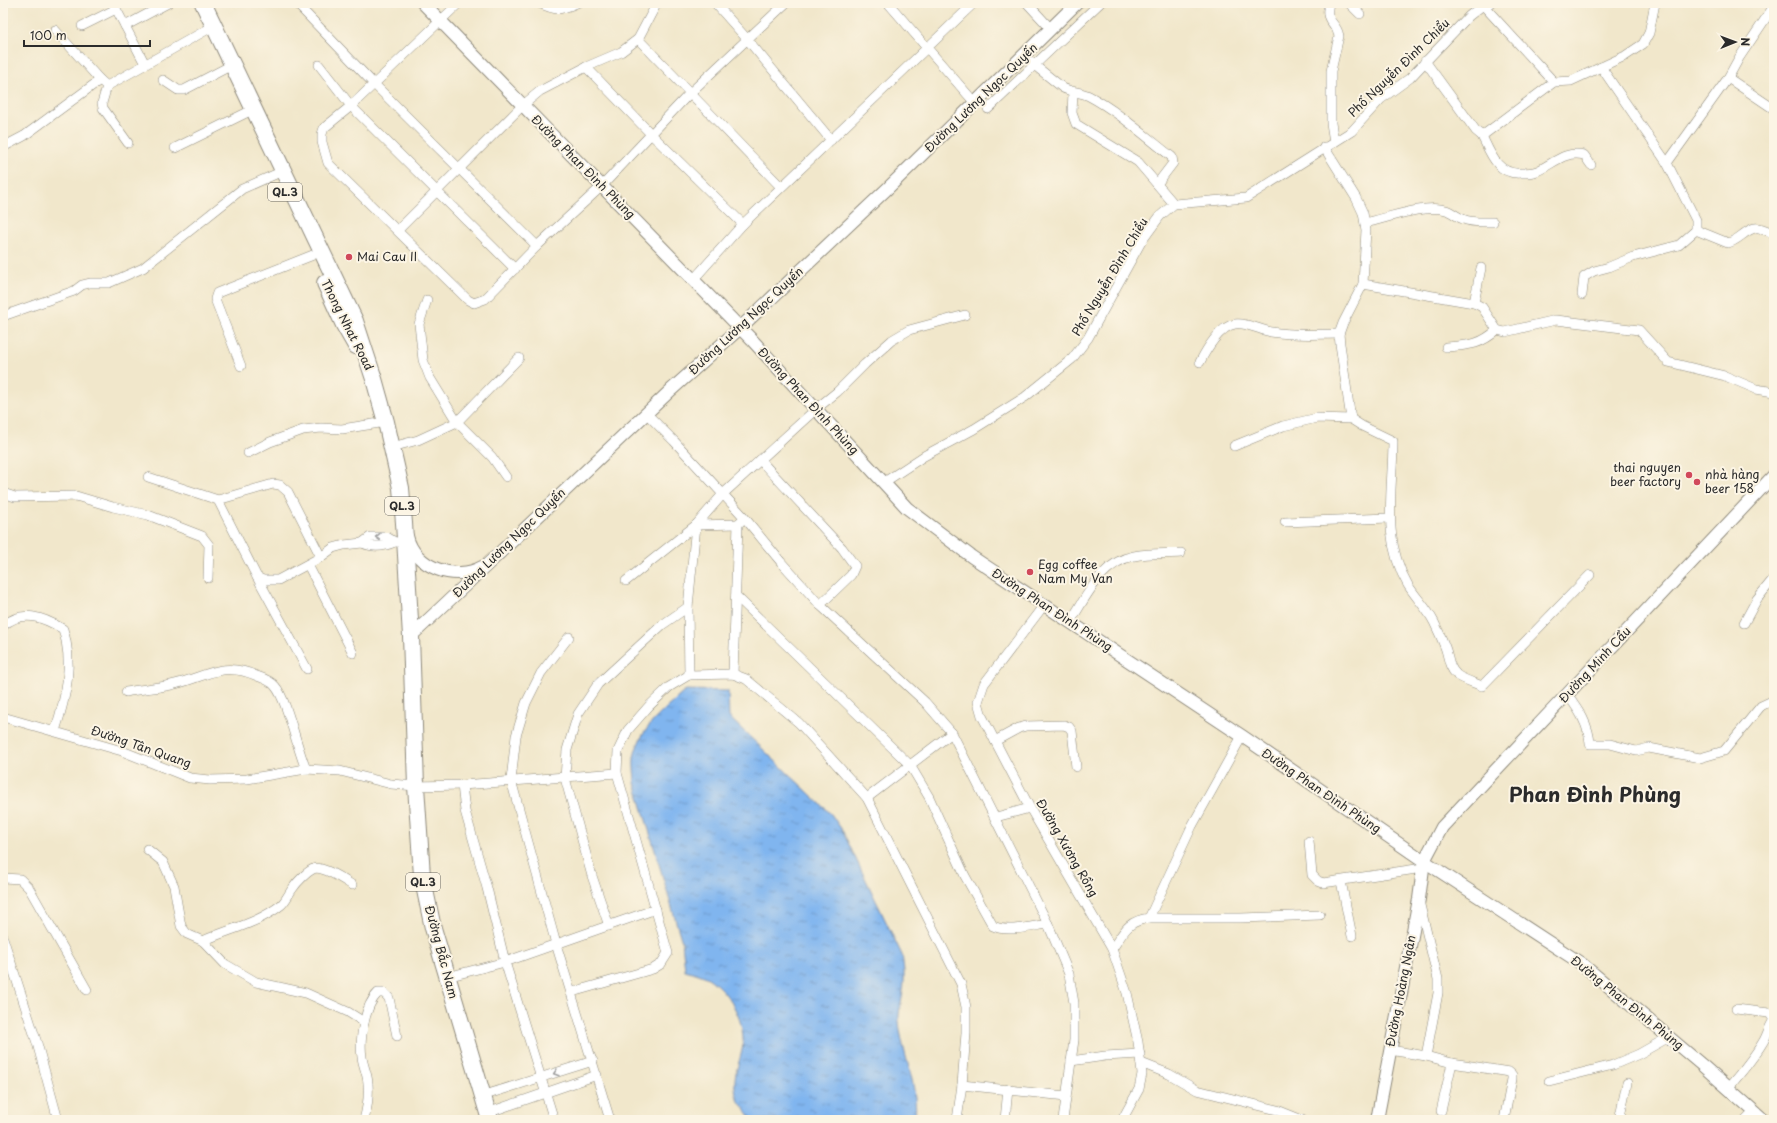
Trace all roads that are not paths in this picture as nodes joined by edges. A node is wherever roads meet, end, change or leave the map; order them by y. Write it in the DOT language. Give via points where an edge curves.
graph roads {
  1 [pos="168,3"];
  2 [pos="199,3"];
  3 [pos="203,3"];
  4 [pos="296,3"];
  5 [pos="423,3"];
  6 [pos="459,3"];
  7 [pos="538,3"];
  8 [pos="577,3"];
  9 [pos="657,3"];
  10 [pos="715,3"];
  11 [pos="786,3"];
  12 [pos="888,3"];
  13 [pos="974,3"];
  14 [pos="1027,3"];
  15 [pos="1077,3"];
  16 [pos="1100,3"];
  17 [pos="1329,3"];
  18 [pos="1348,3"];
  19 [pos="1655,3"];
  20 [pos="1486,4"];
  21 [pos="115,6"];
  22 [pos="1774,6"];
  23 [pos="1360,14"];
  24 [pos="441,21"];
  25 [pos="82,26"];
  26 [pos="125,26"];
  27 [pos="210,28"];
  28 [pos="1051,29"];
  29 [pos="55,30"];
  30 [pos="638,39"];
  31 [pos="747,39"];
  32 [pos="928,48"];
  33 [pos="1023,56"];
  34 [pos="1425,61"];
  35 [pos="145,64"];
  36 [pos="319,65"];
  37 [pos="1034,65"];
  38 [pos="586,66"];
  39 [pos="228,67"];
  40 [pos="1601,67"];
  41 [pos="1728,78"];
  42 [pos="163,80"];
  43 [pos="1554,82"];
  44 [pos="104,83"];
  45 [pos="374,83"];
  46 [pos="1074,92"];
  47 [pos="690,93"];
  48 [pos="975,103"];
  49 [pos="351,106"];
  50 [pos="522,106"];
  51 [pos="988,109"];
  52 [pos="1774,109"];
  53 [pos="248,112"];
  54 [pos="651,134"];
  55 [pos="1482,136"];
  56 [pos="831,140"];
  57 [pos="1334,142"];
  58 [pos="128,143"];
  59 [pos="3,147"];
  60 [pos="1324,147"];
  61 [pos="175,148"];
  62 [pos="1667,163"];
  63 [pos="1591,165"];
  64 [pos="460,169"];
  65 [pos="276,174"];
  66 [pos="1157,184"];
  67 [pos="602,186"];
  68 [pos="781,187"];
  69 [pos="438,191"];
  70 [pos="1174,204"];
  71 [pos="1493,222"];
  72 [pos="1365,223"];
  73 [pos="743,224"];
  74 [pos="398,230"];
  75 [pos="1696,230"];
  76 [pos="1774,233"];
  77 [pos="537,246"];
  78 [pos="313,255"];
  79 [pos="1481,268"];
  80 [pos="515,269"];
  81 [pos="693,280"];
  82 [pos="1363,284"];
  83 [pos="1582,295"];
  84 [pos="427,300"];
  85 [pos="1474,303"];
  86 [pos="965,315"];
  87 [pos="3,316"];
  88 [pos="740,328"];
  89 [pos="1497,330"];
  90 [pos="1340,334"];
  91 [pos="1446,346"];
  92 [pos="520,358"];
  93 [pos="1200,362"];
  94 [pos="241,366"];
  95 [pos="374,379"];
  96 [pos="1774,392"];
  97 [pos="816,409"];
  98 [pos="647,414"];
  99 [pos="1351,419"];
  100 [pos="386,422"];
  101 [pos="457,422"];
  102 [pos="1234,446"];
  103 [pos="392,447"];
  104 [pos="248,453"];
  105 [pos="760,460"];
  106 [pos="1774,475"];
  107 [pos="148,477"];
  108 [pos="506,477"];
  109 [pos="883,483"];
  110 [pos="3,493"];
  111 [pos="723,494"];
  112 [pos="218,500"];
  113 [pos="744,517"];
  114 [pos="1389,518"];
  115 [pos="1285,522"];
  116 [pos="404,523"];
  117 [pos="738,524"];
  118 [pos="696,525"];
  119 [pos="400,542"];
  120 [pos="1181,553"];
  121 [pos="321,557"];
  122 [pos="490,562"];
  123 [pos="308,565"];
  124 [pos="1590,575"];
  125 [pos="257,577"];
  126 [pos="208,578"];
  127 [pos="1774,578"];
  128 [pos="626,582"];
  129 [pos="736,596"];
  130 [pos="820,605"];
  131 [pos="1044,605"];
  132 [pos="688,608"];
  133 [pos="1070,622"];
  134 [pos="1744,622"];
  135 [pos="3,626"];
  136 [pos="410,636"];
  137 [pos="569,637"];
  138 [pos="353,653"];
  139 [pos="307,669"];
  140 [pos="689,674"];
  141 [pos="733,674"];
  142 [pos="126,692"];
  143 [pos="1567,694"];
  144 [pos="1774,700"];
  145 [pos="3,717"];
  146 [pos="55,731"];
  147 [pos="952,733"];
  148 [pos="1242,736"];
  149 [pos="995,741"];
  150 [pos="910,765"];
  151 [pos="1076,767"];
  152 [pos="306,769"];
  153 [pos="617,773"];
  154 [pos="565,778"];
  155 [pos="511,780"];
  156 [pos="462,785"];
  157 [pos="416,786"];
  158 [pos="867,798"];
  159 [pos="1030,808"];
  160 [pos="996,817"];
  161 [pos="1309,841"];
  162 [pos="147,849"];
  163 [pos="1424,865"];
  164 [pos="3,878"];
  165 [pos="1341,881"];
  166 [pos="352,885"];
  167 [pos="1419,899"];
  168 [pos="656,909"];
  169 [pos="1320,915"];
  170 [pos="1149,918"];
  171 [pos="1048,924"];
  172 [pos="609,926"];
  173 [pos="1352,936"];
  174 [pos="3,938"];
  175 [pos="203,941"];
  176 [pos="556,944"];
  177 [pos="1112,949"];
  178 [pos="505,962"];
  179 [pos="447,977"];
  180 [pos="87,990"];
  181 [pos="572,992"];
  182 [pos="1736,1009"];
  183 [pos="1774,1020"];
  184 [pos="364,1022"];
  185 [pos="1772,1032"];
  186 [pos="398,1036"];
  187 [pos="1669,1037"];
  188 [pos="1390,1050"];
  189 [pos="1426,1056"];
  190 [pos="1141,1059"];
  191 [pos="593,1061"];
  192 [pos="1071,1061"];
  193 [pos="1452,1063"];
  194 [pos="597,1075"];
  195 [pos="541,1077"];
  196 [pos="1549,1081"];
  197 [pos="1627,1083"];
  198 [pos="962,1085"];
  199 [pos="1728,1088"];
  200 [pos="1008,1089"];
  201 [pos="546,1092"];
  202 [pos="482,1096"];
  203 [pos="1066,1096"];
  204 [pos="1441,1111"];
  205 [pos="1754,1111"];
  206 [pos="488,1116"];
  207 [pos="58,1120"];
  208 [pos="364,1120"];
  209 [pos="554,1120"];
  210 [pos="610,1120"];
  211 [pos="957,1120"];
  212 [pos="1005,1120"];
  213 [pos="1063,1120"];
  214 [pos="1122,1120"];
  215 [pos="1302,1120"];
  216 [pos="1377,1120"];
  217 [pos="1504,1120"];
  218 [pos="1619,1120"];
  219 [pos="1746,1120"];
  220 [pos="1764,1120"];
  1 -- 26 [label="street"];
  2 -- 27 [label="highway, Thong Nhat Road / QL.3"];
  3 -- 95 [label="highway, Thong Nhat Road / QL.3" via="355,321"];
  4 -- 45 [label="street"];
  5 -- 24 [label="street, Đường Phan Đình Phùng"];
  6 -- 24 [label="street"];
  7 -- 8 [label="street" via="554,10"];
  9 -- 30 [label="street"];
  10 -- 31 [label="street"];
  11 -- 31 [label="street"];
  12 -- 32 [label="street"];
  13 -- 32 [label="street"];
  14 -- 28 [label="street"];
  15 -- 28 [label="street, Đường Lương Ngọc Quyến"];
  16 -- 37 [label="street"];
  17 -- 57 [label="street" via="1328,18 1338,30 1339,36 1331,71 1331,123"];
  18 -- 23 [label="street"];
  19 -- 40 [label="street" via="1649,33 1643,44"];
  20 -- 34 [label="street, Phố Nguyễn Đình Chiểu" via="1469,16"];
  20 -- 43 [label="street"];
  21 -- 25 [label="street"];
  21 -- 26 [label="street"];
  22 -- 41 [label="street"];
  24 -- 45 [label="street"];
  24 -- 50 [label="street, Đường Phan Đình Phùng"];
  26 -- 35 [label="street"];
  27 -- 35 [label="street"];
  27 -- 39 [label="highway, Thong Nhat Road / QL.3"];
  28 -- 33 [label="street, Đường Lương Ngọc Quyến"];
  29 -- 44 [label="street"];
  30 -- 38 [label="street" via="616,56"];
  30 -- 47 [label="street"];
  31 -- 47 [label="street"];
  31 -- 56 [label="street"];
  32 -- 48 [label="street"];
  32 -- 56 [label="street"];
  33 -- 37 [label="street"];
  33 -- 48 [label="street, Đường Lương Ngọc Quyến"];
  34 -- 55 [label="street"];
  34 -- 57 [label="street, Phố Nguyễn Đình Chiểu" via="1410,78 1382,99 1352,131"];
  35 -- 44 [label="street"];
  36 -- 49 [label="street"];
  37 -- 46 [label="street" via="1063,88"];
  37 -- 51 [label="street"];
  38 -- 50 [label="street" via="540,90"];
  38 -- 54 [label="street"];
  39 -- 42 [label="street" via="184,90 178,90"];
  39 -- 53 [label="highway, Thong Nhat Road / QL.3"];
  40 -- 43 [label="street" via="1571,81"];
  40 -- 62 [label="street"];
  41 -- 52 [label="street"];
  41 -- 62 [label="street"];
  43 -- 55 [label="street"];
  44 -- 58 [label="street" via="103,108"];
  44 -- 59 [label="street"];
  45 -- 49 [label="street"];
  45 -- 64 [label="street"];
  46 -- 66 [label="street" via="1072,113 1076,124 1138,162"];
  46 -- 66 [label="street" via="1087,95 1101,103 1172,157 1173,163"];
  47 -- 54 [label="street"];
  47 -- 68 [label="street"];
  48 -- 88 [label="street, Đường Lương Ngọc Quyến"];
  49 -- 69 [label="street"];
  49 -- 74 [label="street" via="324,128 324,153 328,163"];
  50 -- 64 [label="street"];
  50 -- 67 [label="street, Đường Phan Đình Phùng"];
  53 -- 61 [label="street"];
  53 -- 65 [label="highway, Thong Nhat Road / QL.3"];
  54 -- 67 [label="street"];
  54 -- 73 [label="street"];
  55 -- 63 [label="street" via="1490,154 1504,171 1509,173 1535,172 1564,156 1577,153 1584,155"];
  56 -- 68 [label="street"];
  57 -- 60 [label="street, Phố Nguyễn Đình Chiểu"];
  60 -- 70 [label="street, Phố Nguyễn Đình Chiểu" via="1246,198"];
  60 -- 72 [label="street" via="1356,198"];
  62 -- 75 [label="street" via="1696,220"];
  64 -- 69 [label="street"];
  64 -- 77 [label="street"];
  65 -- 78 [label="highway, Thong Nhat Road / QL.3"];
  65 -- 87 [label="street" via="242,189 143,268 109,283 90,282 74,291"];
  66 -- 70 [label="street"];
  67 -- 77 [label="street"];
  67 -- 81 [label="street, Đường Phan Đình Phùng"];
  68 -- 73 [label="street"];
  69 -- 74 [label="street"];
  69 -- 80 [label="street"];
  70 -- 109 [label="street, Phố Nguyễn Đình Chiểu" via="1160,216 1141,242 1088,338 1072,359 1025,397"];
  71 -- 72 [label="street" via="1462,219 1446,210 1420,210"];
  72 -- 82 [label="street"];
  73 -- 81 [label="street"];
  74 -- 80 [label="street" via="468,300 474,302 485,299"];
  75 -- 76 [label="street" via="1728,243 1752,228"];
  75 -- 83 [label="street" via="1679,244 1589,273 1584,276"];
  77 -- 80 [label="street"];
  78 -- 94 [label="street" via="217,293 215,299"];
  78 -- 95 [label="highway, Thong Nhat Road / QL.3" via="344,325"];
  79 -- 85 [label="street"];
  81 -- 88 [label="street, Đường Phan Đình Phùng"];
  82 -- 85 [label="street"];
  82 -- 90 [label="street"];
  84 -- 101 [label="street" via="419,324 423,360 430,378"];
  85 -- 89 [label="street" via="1482,307"];
  86 -- 97 [label="street" via="909,330 892,340"];
  88 -- 97 [label="street, Đường Phan Đình Phùng"];
  88 -- 98 [label="street, Đường Lương Ngọc Quyến"];
  89 -- 91 [label="street" via="1487,339 1474,344"];
  89 -- 96 [label="street" via="1505,332 1556,320 1638,330 1668,362 1725,376 1752,387"];
  90 -- 93 [label="street" via="1296,335 1236,324 1225,329 1209,346"];
  90 -- 99 [label="street"];
  92 -- 101 [label="street"];
  95 -- 100 [label="highway, QL.3"];
  97 -- 105 [label="street"];
  97 -- 109 [label="street, Đường Phan Đình Phùng"];
  98 -- 111 [label="street"];
  98 -- 122 [label="street, Đường Lương Ngọc Quyến"];
  99 -- 102 [label="street" via="1311,419 1283,426"];
  99 -- 114 [label="street" via="1393,441"];
  100 -- 103 [label="highway, QL.3"];
  100 -- 104 [label="street" via="342,429 302,430"];
  101 -- 103 [label="street" via="418,440"];
  101 -- 108 [label="street" via="492,457"];
  103 -- 116 [label="highway, QL.3" via="401,488"];
  105 -- 111 [label="street"];
  105 -- 130 [label="street" via="842,548 855,566 852,575"];
  106 -- 143 [label="street, Đường Minh Cầu"];
  107 -- 112 [label="street"];
  109 -- 131 [label="street, Đường Phan Đình Phùng" via="907,508 972,557"];
  110 -- 126 [label="street" via="15,496 76,496 148,514 202,536 209,545"];
  111 -- 113 [label="street"];
  111 -- 118 [label="street"];
  112 -- 121 [label="street" via="273,484 280,485 288,492"];
  112 -- 125 [label="street"];
  113 -- 117 [label="street"];
  113 -- 130 [label="street"];
  114 -- 115 [label="street"];
  114 -- 124 [label="street" via="1396,557 1408,584 1425,605 1435,623 1450,665 1458,675 1482,686"];
  116 -- 119 [label="highway, QL.3"];
  116 -- 122 [label="street" via="408,539 416,554 429,566 461,574 476,570"];
  117 -- 118 [label="street"];
  117 -- 129 [label="street"];
  118 -- 128 [label="street"];
  118 -- 132 [label="street"];
  119 -- 121 [label="street" via="387,546 369,546 362,543 344,545 333,548"];
  119 -- 136 [label="highway, QL.3"];
  120 -- 133 [label="street" via="1135,555 1110,566 1099,577"];
  121 -- 123 [label="street"];
  122 -- 136 [label="street, Đường Lương Ngọc Quyến"];
  123 -- 125 [label="street" via="278,580 263,580"];
  123 -- 138 [label="street"];
  125 -- 139 [label="street"];
  127 -- 134 [label="street" via="1757,599"];
  129 -- 141 [label="street"];
  129 -- 150 [label="street"];
  130 -- 147 [label="street" via="925,702"];
  131 -- 133 [label="street, Đường Phan Đình Phùng"];
  131 -- 149 [label="street, Đường Xương Rồng" via="984,684 978,702"];
  132 -- 140 [label="street"];
  132 -- 154 [label="street" via="662,625 598,684 578,714 567,750"];
  133 -- 148 [label="street, Đường Phan Đình Phùng"];
  135 -- 146 [label="street" via="11,618 20,616 43,619 63,630 69,660 68,686"];
  136 -- 157 [label="highway, Đường Bắc Nam / QL.3"];
  137 -- 155 [label="street" via="541,673 526,703 516,736"];
  140 -- 141 [label="street"];
  140 -- 153 [label="street" via="669,687 628,730 618,751"];
  141 -- 158 [label="street" via="751,683 799,723"];
  142 -- 152 [label="street" via="172,685 218,670 248,672 263,678 275,686 282,698"];
  143 -- 144 [label="street" via="1585,723 1590,744 1610,744 1636,751 1649,748 1700,758 1724,751 1761,706"];
  143 -- 163 [label="street, Đường Minh Cầu" via="1442,827"];
  145 -- 146 [label="street, Đường Tân Quang"];
  146 -- 152 [label="street, Đường Tân Quang" via="122,751 190,778 248,779"];
  147 -- 150 [label="street"];
  147 -- 160 [label="street"];
  148 -- 163 [label="street, Đường Phan Đình Phùng"];
  148 -- 170 [label="street" via="1192,826"];
  149 -- 151 [label="street" via="1026,726 1069,726 1072,731"];
  149 -- 159 [label="street, Đường Xương Rồng"];
  150 -- 158 [label="street"];
  150 -- 171 [label="street" via="929,797 965,876 993,926 1022,928"];
  152 -- 157 [label="street, Đường Tân Quang" via="340,771 391,784"];
  153 -- 154 [label="street, Đường Tân Quang"];
  153 -- 168 [label="street"];
  154 -- 155 [label="street, Đường Tân Quang"];
  154 -- 172 [label="street" via="592,876"];
  155 -- 156 [label="street, Đường Tân Quang"];
  155 -- 176 [label="street"];
  156 -- 157 [label="street, Đường Tân Quang"];
  156 -- 178 [label="street" via="465,811"];
  157 -- 179 [label="highway, Đường Bắc Nam / QL.3" via="422,876"];
  158 -- 198 [label="street" via="961,984 966,1007"];
  159 -- 160 [label="street"];
  159 -- 177 [label="street, Đường Xương Rồng"];
  160 -- 171 [label="street"];
  161 -- 165 [label="street" via="1312,875 1323,883"];
  162 -- 175 [label="street" via="163,862 174,886 181,926 187,934"];
  163 -- 165 [label="street"];
  163 -- 167 [label="street, Đường Hoàng Ngân"];
  163 -- 187 [label="street, Đường Phan Đình Phùng" via="1582,964"];
  164 -- 180 [label="street" via="20,879 28,888"];
  165 -- 173 [label="street"];
  166 -- 175 [label="street" via="320,868 314,869 294,886 282,904 267,915"];
  167 -- 188 [label="street, Đường Hoàng Ngân"];
  167 -- 189 [label="street" via="1438,979 1438,993"];
  168 -- 172 [label="street"];
  168 -- 181 [label="street" via="668,953 661,964 653,969"];
  169 -- 170 [label="street"];
  170 -- 177 [label="street" via="1130,924"];
  171 -- 192 [label="street" via="1069,974 1072,988 1074,1040"];
  172 -- 176 [label="street"];
  174 -- 207 [label="street" via="37,1043"];
  175 -- 184 [label="street" via="224,964 243,976 256,982 306,993"];
  176 -- 178 [label="street"];
  176 -- 181 [label="street"];
  177 -- 190 [label="street, Đường Xương Rồng" via="1128,993"];
  178 -- 179 [label="street"];
  178 -- 195 [label="street"];
  179 -- 202 [label="highway, Đường Bắc Nam / QL.3"];
  181 -- 191 [label="street"];
  182 -- 183 [label="street" via="1769,1012"];
  183 -- 185 [label="street" via="1771,1023"];
  184 -- 186 [label="street" via="372,999 378,993 384,993 389,998"];
  184 -- 208 [label="street" via="362,1056 368,1083"];
  185 -- 199 [label="street"];
  187 -- 196 [label="street" via="1613,1065"];
  187 -- 199 [label="street, Đường Phan Đình Phùng"];
  188 -- 189 [label="street"];
  188 -- 216 [label="street, Đường Hoàng Ngân"];
  189 -- 193 [label="street"];
  190 -- 192 [label="street" via="1104,1056"];
  190 -- 214 [label="street, Đường Xương Rồng" via="1139,1089"];
  190 -- 215 [label="street" via="1197,1090 1277,1110"];
  191 -- 194 [label="street"];
  191 -- 195 [label="street, one-way"];
  192 -- 203 [label="street"];
  193 -- 204 [label="street"];
  193 -- 217 [label="street" via="1509,1072 1512,1075"];
  194 -- 201 [label="street"];
  194 -- 210 [label="street"];
  195 -- 201 [label="street"];
  195 -- 202 [label="street"];
  197 -- 218 [label="street"];
  198 -- 200 [label="street"];
  198 -- 211 [label="street"];
  199 -- 205 [label="street, Đường Phan Đình Phùng"];
  200 -- 203 [label="street"];
  200 -- 212 [label="street"];
  201 -- 206 [label="street"];
  201 -- 209 [label="street"];
  202 -- 206 [label="highway, Đường Bắc Nam / QL.3"];
  203 -- 213 [label="street"];
  205 -- 219 [label="street"];
  205 -- 220 [label="street, Đường Phan Đình Phùng"];
}
